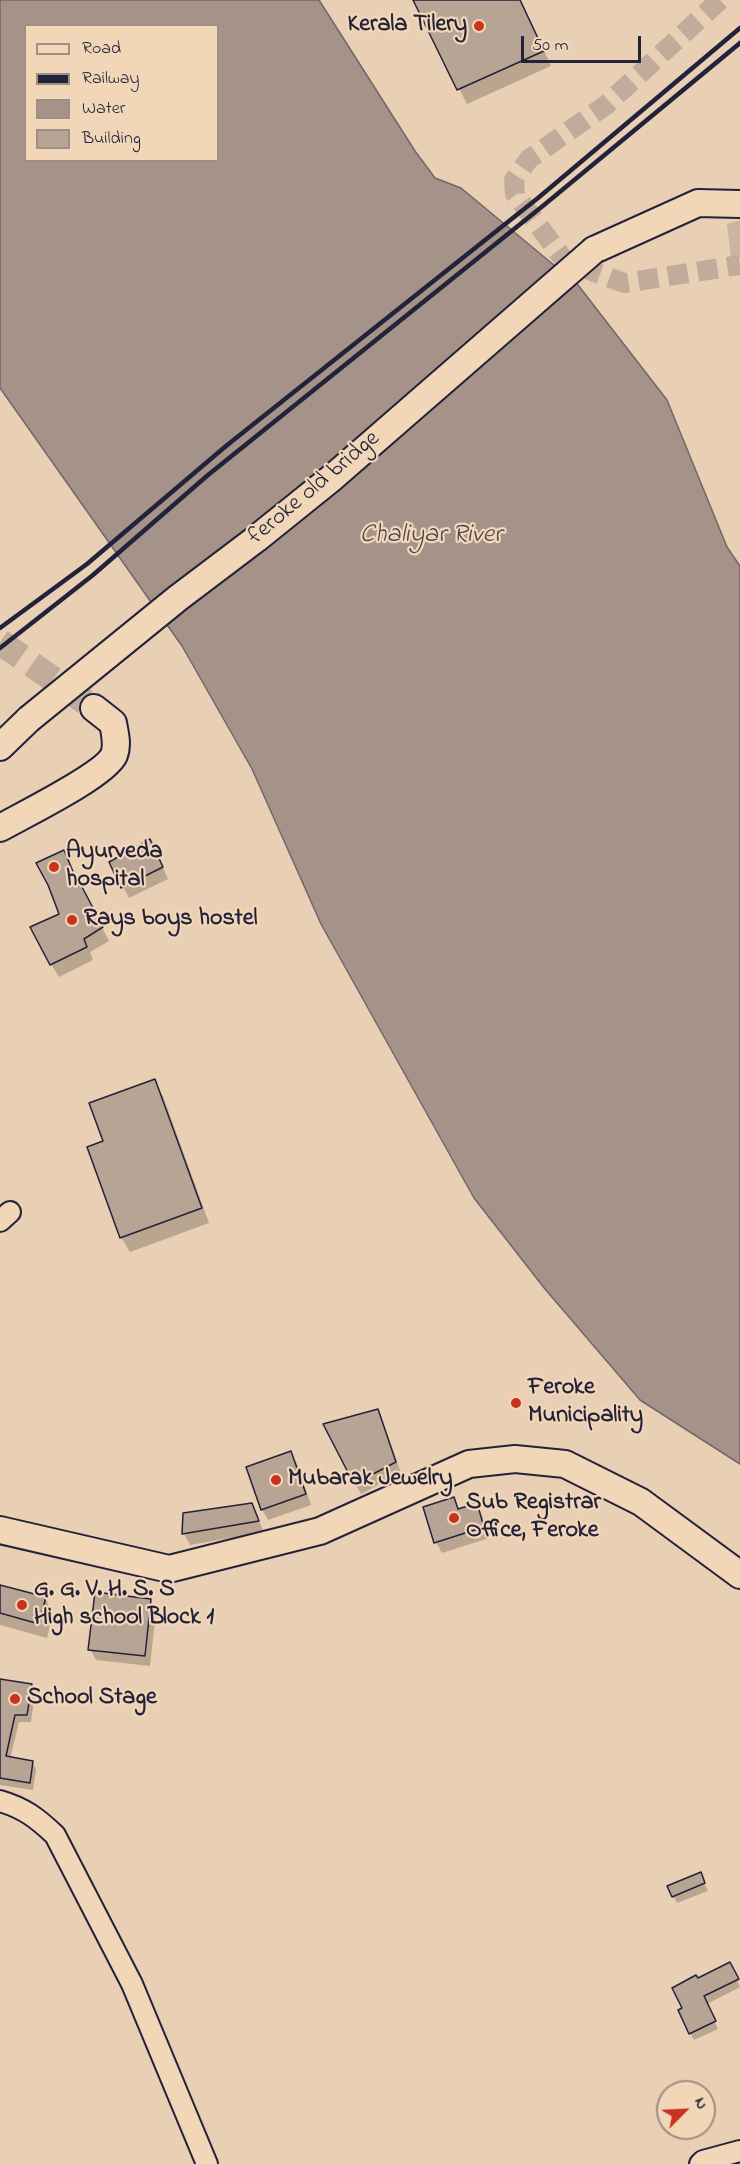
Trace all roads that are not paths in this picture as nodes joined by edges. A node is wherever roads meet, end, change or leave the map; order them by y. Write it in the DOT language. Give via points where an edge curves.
graph roads {
  1 [pos="740,204"];
  2 [pos="94,708"];
  3 [pos="0,747"];
  4 [pos="0,828"];
  5 [pos="0,1530"];
  6 [pos="740,1575"];
  7 [pos="0,1801"];
  8 [pos="740,2151"];
  9 [pos="207,2164"];
  10 [pos="700,2164"];
  1 -- 3 [label="main road, feroke old bridge, bridge" via="698,203 594,249 333,477 178,598"];
  2 -- 4 [label="main road" via="113,723 116,746 110,762"];
  5 -- 6 [label="main road" via="169,1569 320,1531 469,1464 514,1459 565,1464 641,1502"];
  7 -- 9 [label="street" via="36,1816 55,1836 132,1984"];
  8 -- 10 [label="street"];
}
